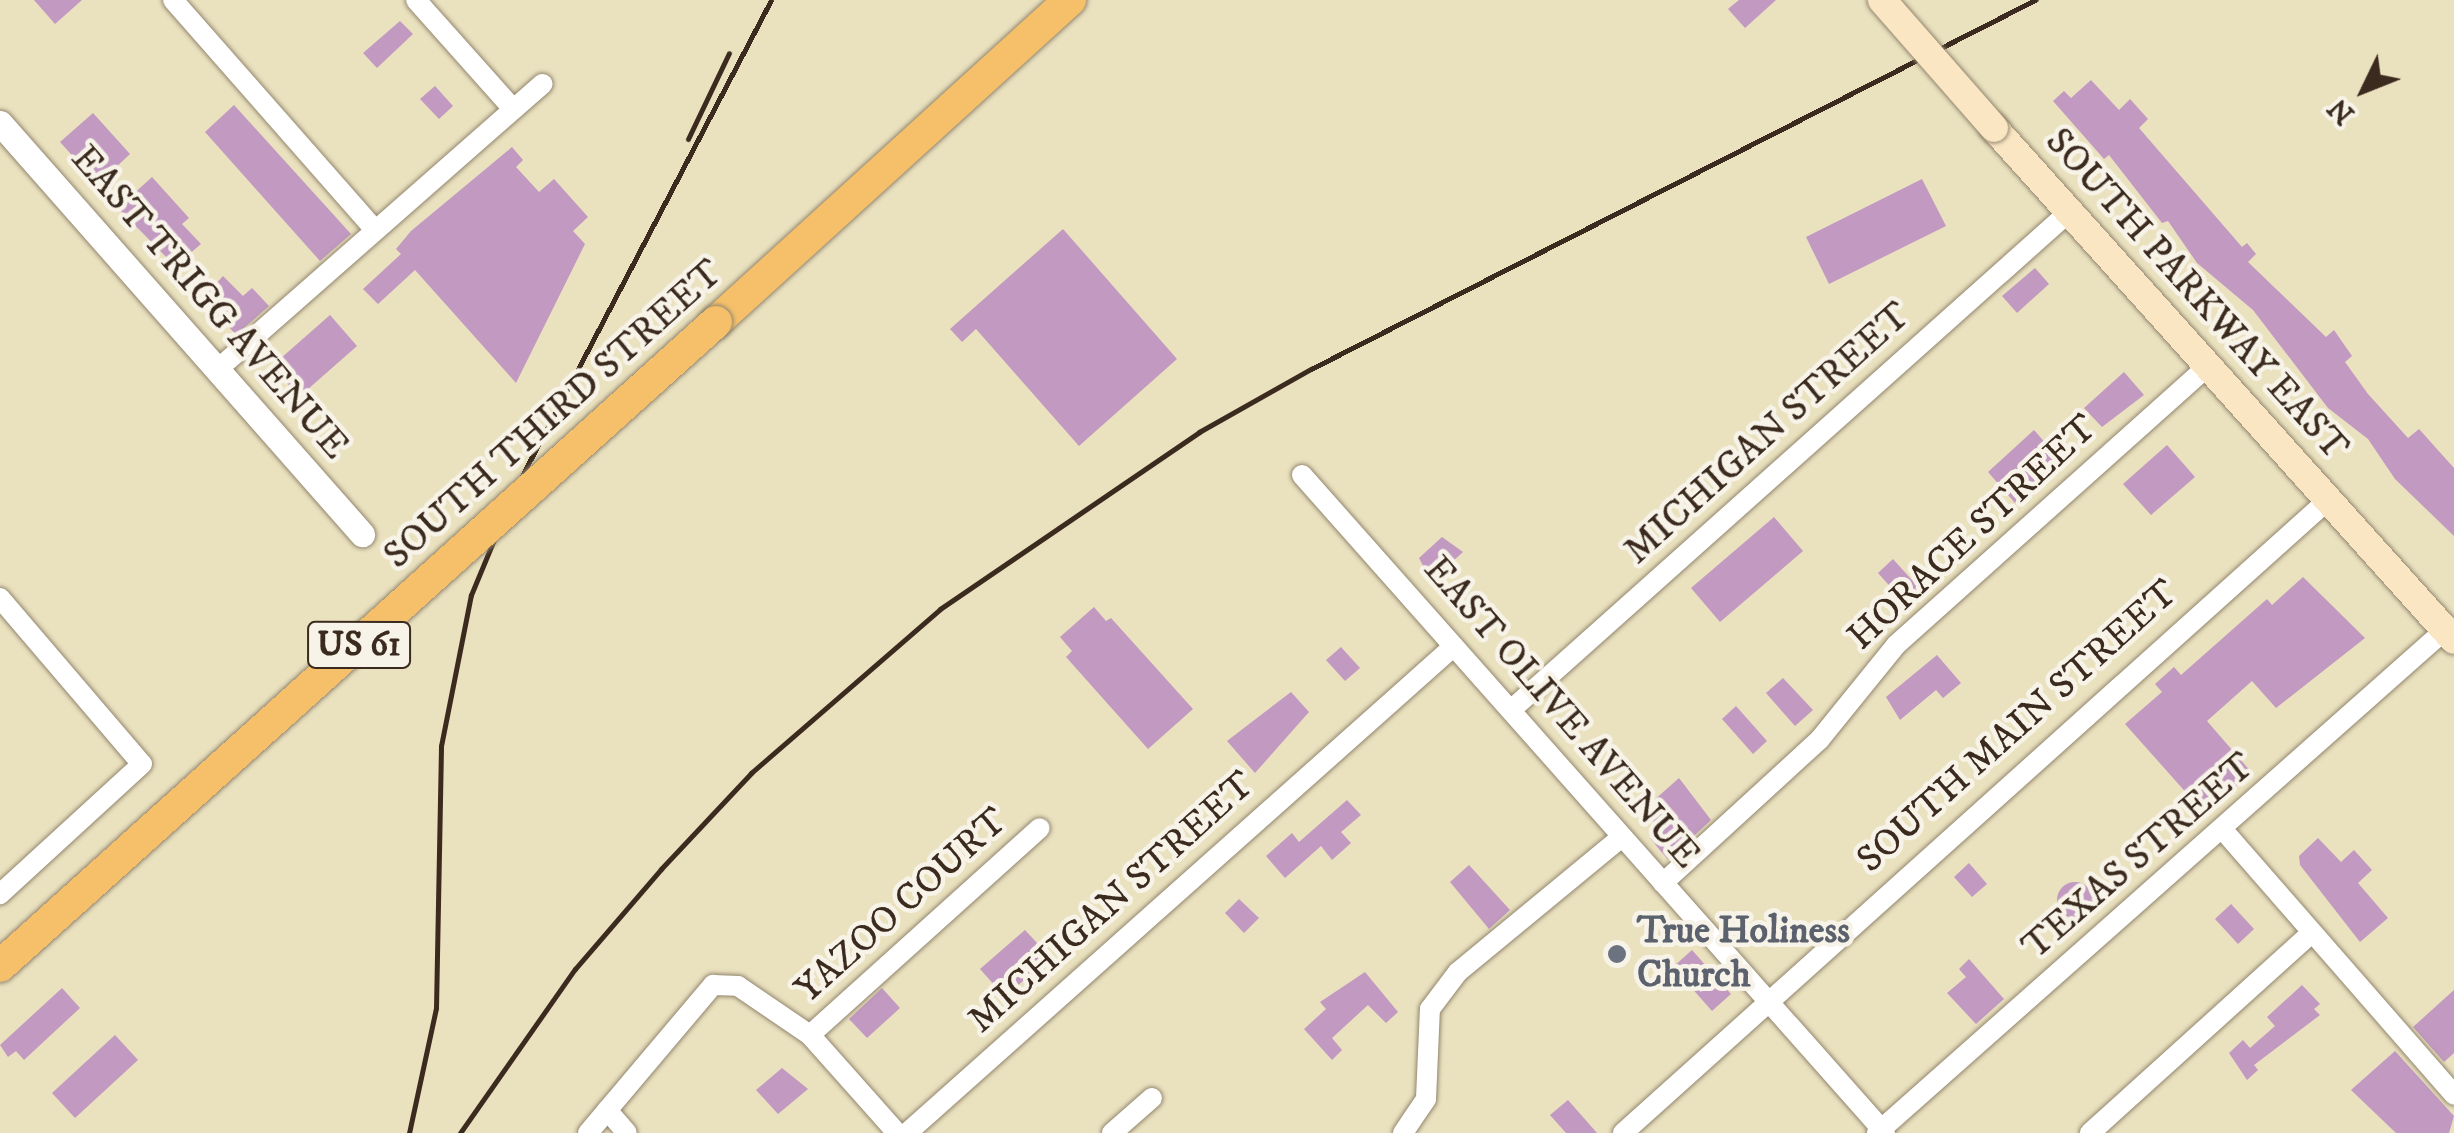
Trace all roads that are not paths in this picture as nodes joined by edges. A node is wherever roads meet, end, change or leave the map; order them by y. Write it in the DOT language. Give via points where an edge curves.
graph roads {
  1 [pos="173,0"];
  2 [pos="416,0"];
  3 [pos="1070,0"];
  4 [pos="1882,0"];
  5 [pos="542,84"];
  6 [pos="513,109"];
  7 [pos="0,123"];
  8 [pos="2070,211"];
  9 [pos="374,230"];
  10 [pos="2208,365"];
  11 [pos="218,369"];
  12 [pos="1302,475"];
  13 [pos="2329,498"];
  14 [pos="362,534"];
  15 [pos="0,598"];
  16 [pos="2449,635"];
  17 [pos="1454,646"];
  18 [pos="1511,710"];
  19 [pos="1040,828"];
  20 [pos="2224,831"];
  21 [pos="1622,837"];
  22 [pos="1663,882"];
  23 [pos="0,894"];
  24 [pos="2312,933"];
  25 [pos="0,966"];
  26 [pos="1766,998"];
  27 [pos="810,1036"];
  28 [pos="2454,1095"];
  29 [pos="1152,1098"];
  30 [pos="607,1110"];
  31 [pos="1881,1132"];
  32 [pos="588,1133"];
  33 [pos="627,1133"];
  34 [pos="897,1133"];
  35 [pos="907,1133"];
  36 [pos="1112,1133"];
  37 [pos="1403,1133"];
  38 [pos="1623,1133"];
  39 [pos="2090,1133"];
  1 -- 9 [label="street"];
  2 -- 6 [label="street"];
  3 -- 25 [label="main road, SOUTH THIRD STREET / US 61, bridge"];
  4 -- 8 [label="main road, SOUTH PARKWAY EAST, bridge"];
  5 -- 6 [label="street"];
  6 -- 9 [label="street"];
  7 -- 11 [label="street, EAST TRIGG AVENUE"];
  8 -- 10 [label="main road, SOUTH PARKWAY EAST"];
  8 -- 18 [label="street, MICHIGAN STREET"];
  9 -- 11 [label="street"];
  10 -- 13 [label="main road, SOUTH PARKWAY EAST"];
  10 -- 22 [label="street, HORACE STREET" via="1896,645 1820,738"];
  11 -- 14 [label="street, EAST TRIGG AVENUE"];
  12 -- 17 [label="street, EAST OLIVE AVENUE"];
  13 -- 16 [label="main road, SOUTH PARKWAY EAST"];
  13 -- 26 [label="street, SOUTH MAIN STREET"];
  15 -- 23 [label="street" via="142,764"];
  16 -- 20 [label="street, TEXAS STREET"];
  17 -- 18 [label="street, EAST OLIVE AVENUE"];
  17 -- 35 [label="street, MICHIGAN STREET"];
  18 -- 21 [label="street, EAST OLIVE AVENUE"];
  19 -- 27 [label="street, YAZOO COURT"];
  20 -- 24 [label="street"];
  20 -- 31 [label="street, TEXAS STREET"];
  21 -- 22 [label="street, EAST OLIVE AVENUE"];
  21 -- 37 [label="street" via="1458,972 1430,1008 1426,1098"];
  22 -- 26 [label="street, EAST OLIVE AVENUE"];
  24 -- 28 [label="street"];
  24 -- 39 [label="street"];
  26 -- 31 [label="street, EAST OLIVE AVENUE"];
  26 -- 38 [label="street, SOUTH MAIN STREET"];
  27 -- 30 [label="street" via="738,986 713,985"];
  27 -- 34 [label="street"];
  29 -- 36 [label="street"];
  30 -- 32 [label="street"];
  30 -- 33 [label="street"];
}
